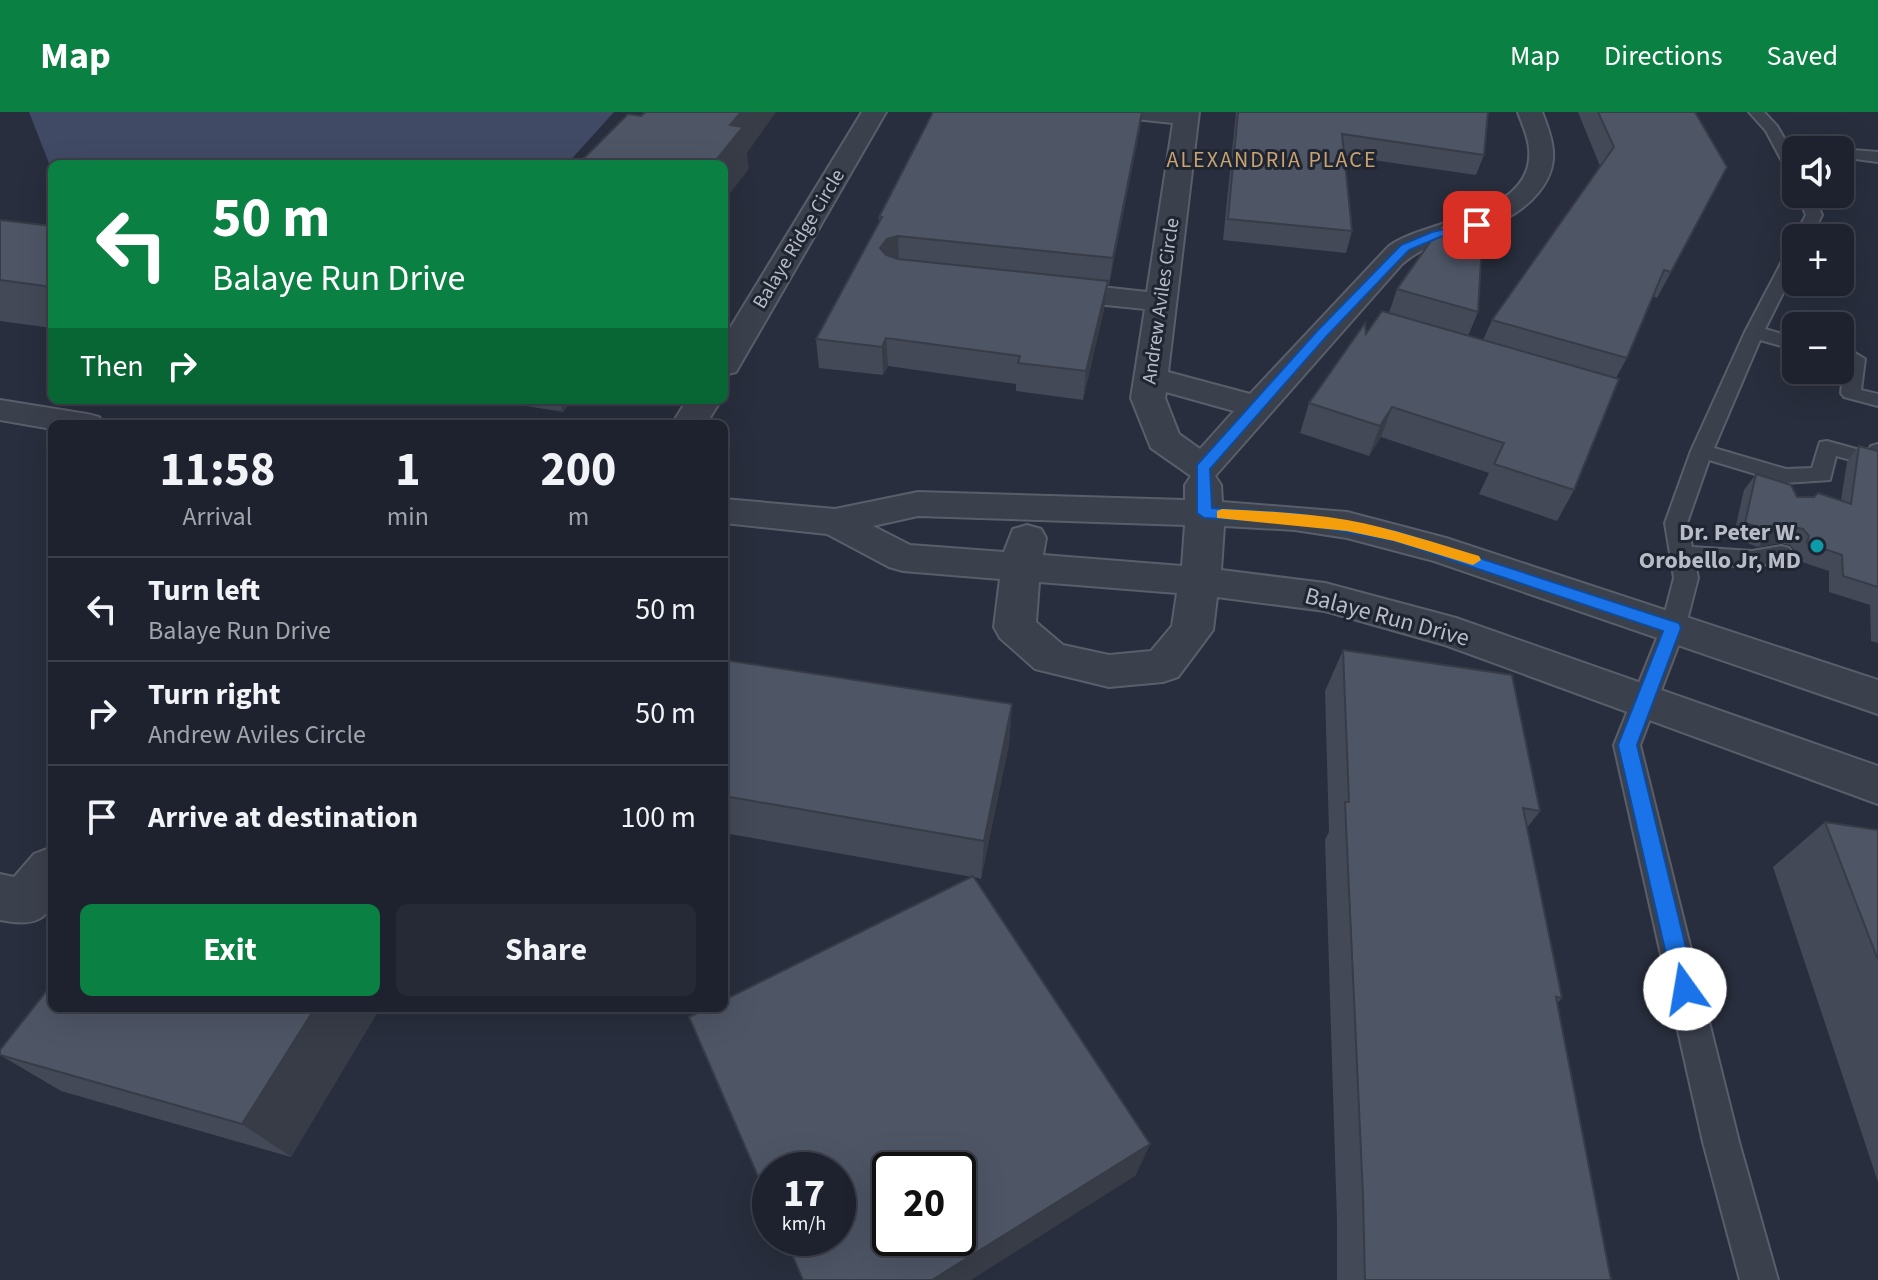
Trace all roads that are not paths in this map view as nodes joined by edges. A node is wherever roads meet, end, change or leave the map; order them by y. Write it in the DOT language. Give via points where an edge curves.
graph roads {
  1 [pos="874,112"];
  2 [pos="1124,112"];
  3 [pos="1530,112"];
  4 [pos="1756,112"];
  5 [pos="1187,115"];
  6 [pos="1782,144"];
  7 [pos="1854,154"];
  8 [pos="1878,157"];
  9 [pos="1782,277"];
  10 [pos="1022,287"];
  11 [pos="1160,302"];
  12 [pos="1754,332"];
  13 [pos="1782,340"];
  14 [pos="728,358"];
  15 [pos="1854,359"];
  16 [pos="1878,365"];
  17 [pos="1150,377"];
  18 [pos="1850,384"];
  19 [pos="1878,400"];
  20 [pos="1257,407"];
  21 [pos="16,413"];
  22 [pos="61,420"];
  23 [pos="0,441"];
  24 [pos="1702,451"];
  25 [pos="1878,451"];
  26 [pos="1203,468"];
  27 [pos="1034,509"];
  28 [pos="728,511"];
  29 [pos="1204,513"];
  30 [pos="835,522"];
  31 [pos="1681,554"];
  32 [pos="1781,554"];
  33 [pos="1021,566"];
  34 [pos="1201,581"];
  35 [pos="1673,628"];
  36 [pos="1878,697"];
  37 [pos="1645,700"];
  38 [pos="1878,785"];
  39 [pos="48,874"];
  40 [pos="0,897"];
  41 [pos="1759,1280"];
  1 -- 14 [label="street, Balaye Ridge Circle"];
  2 -- 5 [label="street"];
  3 -- 20 [label="street" via="1544,151 1541,168 1520,198 1477,225 1405,248 1353,322"];
  4 -- 6 [label="lane"];
  5 -- 11 [label="street, Andrew Aviles Circle"];
  7 -- 8 [label="lane"];
  9 -- 12 [label="lane"];
  10 -- 11 [label="street"];
  11 -- 17 [label="street, Andrew Aviles Circle"];
  12 -- 13 [label="lane"];
  12 -- 24 [label="lane"];
  15 -- 16 [label="lane"];
  17 -- 20 [label="street"];
  17 -- 26 [label="street, Andrew Aviles Circle" via="1148,398 1163,440"];
  18 -- 19 [label="lane" via="1851,393"];
  20 -- 26 [label="street"];
  21 -- 22 [label="street"];
  21 -- 23 [label="street"];
  24 -- 25 [label="lane" via="1789,484 1822,475 1827,447 1877,461"];
  24 -- 31 [label="lane" via="1676,523"];
  26 -- 29 [label="street"];
  27 -- 29 [label="street, Balaye Run Drive"];
  27 -- 30 [label="street, Balaye Run Drive" via="918,504"];
  27 -- 33 [label="street"];
  28 -- 30 [label="street, Balaye Run Drive"];
  29 -- 34 [label="street"];
  29 -- 35 [label="street, Balaye Run Drive" via="1295,518 1396,536"];
  30 -- 33 [label="street, Balaye Run Drive" via="903,558"];
  31 -- 32 [label="lane" via="1752,559"];
  31 -- 35 [label="lane" via="1686,578"];
  33 -- 34 [label="street, Balaye Run Drive"];
  33 -- 34 [label="street" via="1015,627 1050,658 1109,671 1163,666 1192,630"];
  34 -- 37 [label="street, Balaye Run Drive" via="1325,597 1456,633"];
  35 -- 36 [label="street, Balaye Run Drive"];
  35 -- 37 [label="lane"];
  37 -- 38 [label="street, Balaye Run Drive"];
  37 -- 41 [label="lane" via="1627,745"];
  39 -- 40 [label="street" via="24,902"];
}
